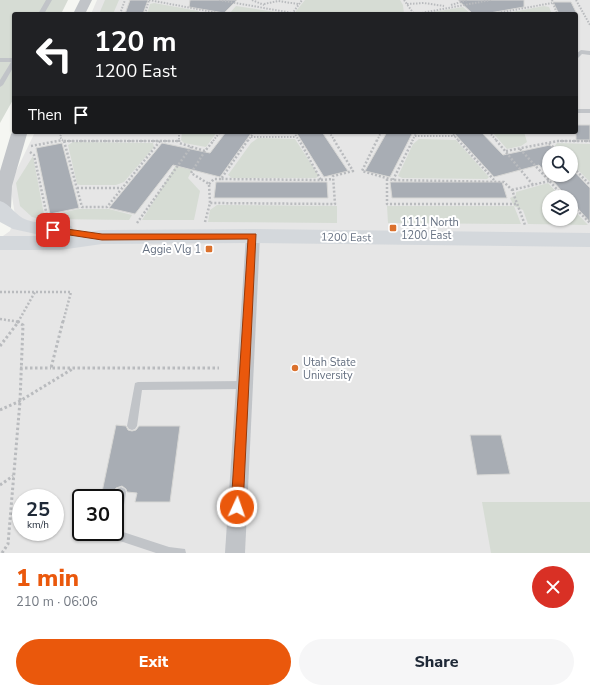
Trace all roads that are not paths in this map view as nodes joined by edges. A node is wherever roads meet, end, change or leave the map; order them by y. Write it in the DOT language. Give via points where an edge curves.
graph roads {
  1 [pos="49,0"];
  2 [pos="86,0"];
  3 [pos="42,12"];
  4 [pos="80,12"];
  5 [pos="590,52"];
  6 [pos="578,56"];
  7 [pos="0,60"];
  8 [pos="12,60"];
  9 [pos="12,64"];
  10 [pos="0,85"];
  11 [pos="578,111"];
  12 [pos="590,111"];
  13 [pos="19,134"];
  14 [pos="20,134"];
  15 [pos="0,165"];
  16 [pos="2,215"];
  17 [pos="253,236"];
  18 [pos="102,237"];
  19 [pos="590,240"];
  20 [pos="0,243"];
  21 [pos="244,385"];
  22 [pos="132,426"];
  23 [pos="124,537"];
  24 [pos="181,553"];
  25 [pos="235,553"];
  1 -- 3 [label="lane"];
  2 -- 4 [label="street"];
  5 -- 6 [label="lane" via="581,52"];
  7 -- 8 [label="lane"];
  9 -- 10 [label="lane"];
  11 -- 12 [label="lane"];
  13 -- 15 [label="street"];
  14 -- 16 [label="street" via="4,186"];
  16 -- 18 [label="main road, 1200 East" via="32,228"];
  17 -- 18 [label="main road, 1200 East"];
  17 -- 19 [label="main road, 1200 East"];
  17 -- 21 [label="street"];
  18 -- 20 [label="main road, 1200 East" via="60,243"];
  21 -- 22 [label="lane" via="138,386"];
  21 -- 25 [label="street"];
  23 -- 24 [label="lane" via="169,552"];
}
